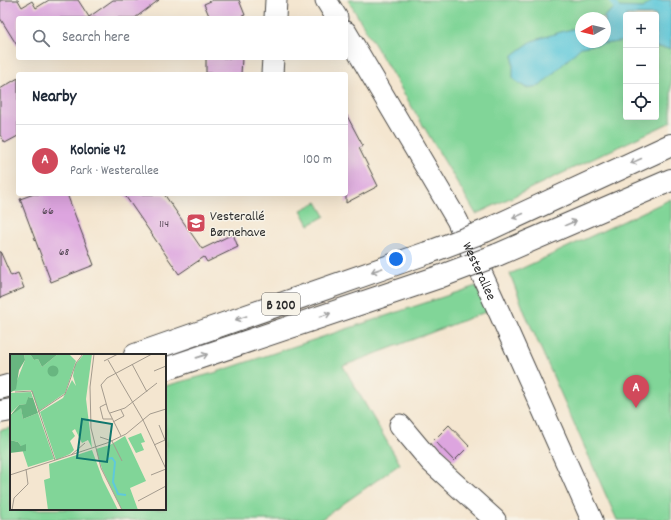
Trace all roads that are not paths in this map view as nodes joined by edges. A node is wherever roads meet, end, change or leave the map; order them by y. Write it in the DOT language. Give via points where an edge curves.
graph roads {
  1 [pos="276,0"];
  2 [pos="326,0"];
  3 [pos="275,16"];
  4 [pos="336,16"];
  5 [pos="348,35"];
  6 [pos="273,60"];
  7 [pos="272,72"];
  8 [pos="671,145"];
  9 [pos="671,180"];
  10 [pos="138,354"];
  11 [pos="166,369"];
  12 [pos="10,385"];
  13 [pos="0,388"];
  14 [pos="10,410"];
  15 [pos="0,412"];
  16 [pos="400,425"];
  17 [pos="495,520"];
  18 [pos="592,520"];
  1 -- 3 [label="street"];
  2 -- 4 [label="street"];
  5 -- 18 [label="street, Westerallee" via="457,220"];
  6 -- 7 [label="street"];
  8 -- 10 [label="highway, B 200, one-way, bridge" via="485,231"];
  11 -- 9 [label="highway, B 200, one-way, bridge" via="439,277 497,255"];
  12 -- 13 [label="highway"];
  14 -- 15 [label="highway"];
  16 -- 17 [label="street" via="431,462"];
}
